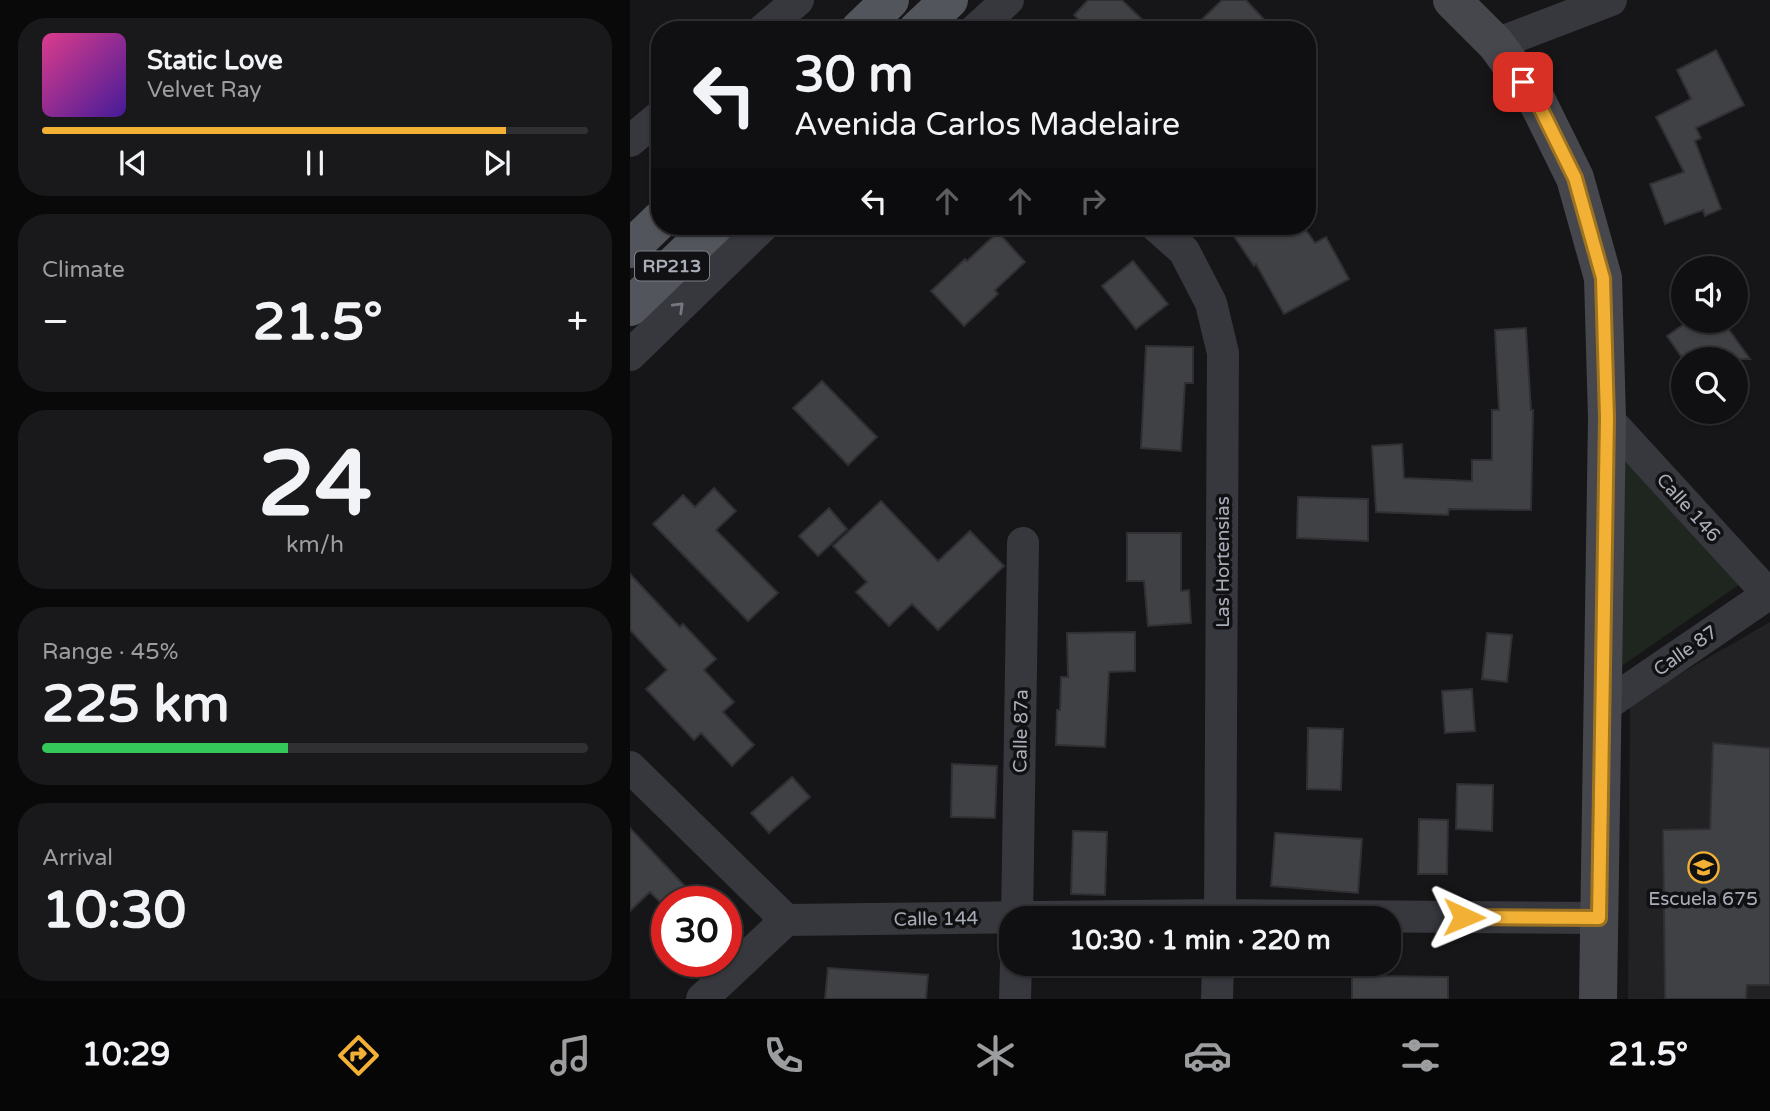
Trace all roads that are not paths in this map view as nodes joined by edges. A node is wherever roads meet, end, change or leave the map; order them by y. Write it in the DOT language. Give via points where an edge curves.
graph roads {
  1 [pos="798,0"];
  2 [pos="890,0"];
  3 [pos="949,0"];
  4 [pos="1008,0"];
  5 [pos="1452,0"];
  6 [pos="1611,0"];
  7 [pos="774,21"];
  8 [pos="868,21"];
  9 [pos="927,21"];
  10 [pos="985,21"];
  11 [pos="1496,44"];
  12 [pos="651,124"];
  13 [pos="630,141"];
  14 [pos="651,228"];
  15 [pos="705,235"];
  16 [pos="754,235"];
  17 [pos="1166,235"];
  18 [pos="630,248"];
  19 [pos="630,307"];
  20 [pos="630,355"];
  21 [pos="1607,418"];
  22 [pos="1023,543"];
  23 [pos="1769,595"];
  24 [pos="1603,706"];
  25 [pos="630,767"];
  26 [pos="1017,906"];
  27 [pos="1220,906"];
  28 [pos="1401,917"];
  29 [pos="999,918"];
  30 [pos="1599,918"];
  31 [pos="786,920"];
  32 [pos="1016,976"];
  33 [pos="1218,976"];
  34 [pos="702,999"];
  35 [pos="1015,999"];
  36 [pos="1217,999"];
  37 [pos="1598,999"];
  1 -- 7 [label="street"];
  2 -- 8 [label="main road"];
  3 -- 9 [label="main road"];
  4 -- 10 [label="street"];
  5 -- 11 [label="main road"];
  6 -- 11 [label="street"];
  11 -- 21 [label="main road" via="1537,101 1575,178 1603,278"];
  12 -- 13 [label="street"];
  14 -- 18 [label="main road, RP213"];
  15 -- 19 [label="main road, RP213"];
  20 -- 16 [label="street, one-way"];
  17 -- 27 [label="street, Las Hortensias" via="1184,251 1211,303 1223,353"];
  21 -- 23 [label="street, Calle 146"];
  21 -- 24 [label="main road"];
  22 -- 26 [label="street, Calle 87a"];
  23 -- 24 [label="street, Calle 87"];
  24 -- 30 [label="main road"];
  25 -- 31 [label="street"];
  28 -- 30 [label="street, Calle 144"];
  29 -- 31 [label="street, Calle 144"];
  30 -- 37 [label="main road"];
  31 -- 34 [label="street"];
  32 -- 35 [label="street"];
  33 -- 36 [label="street"];
}
